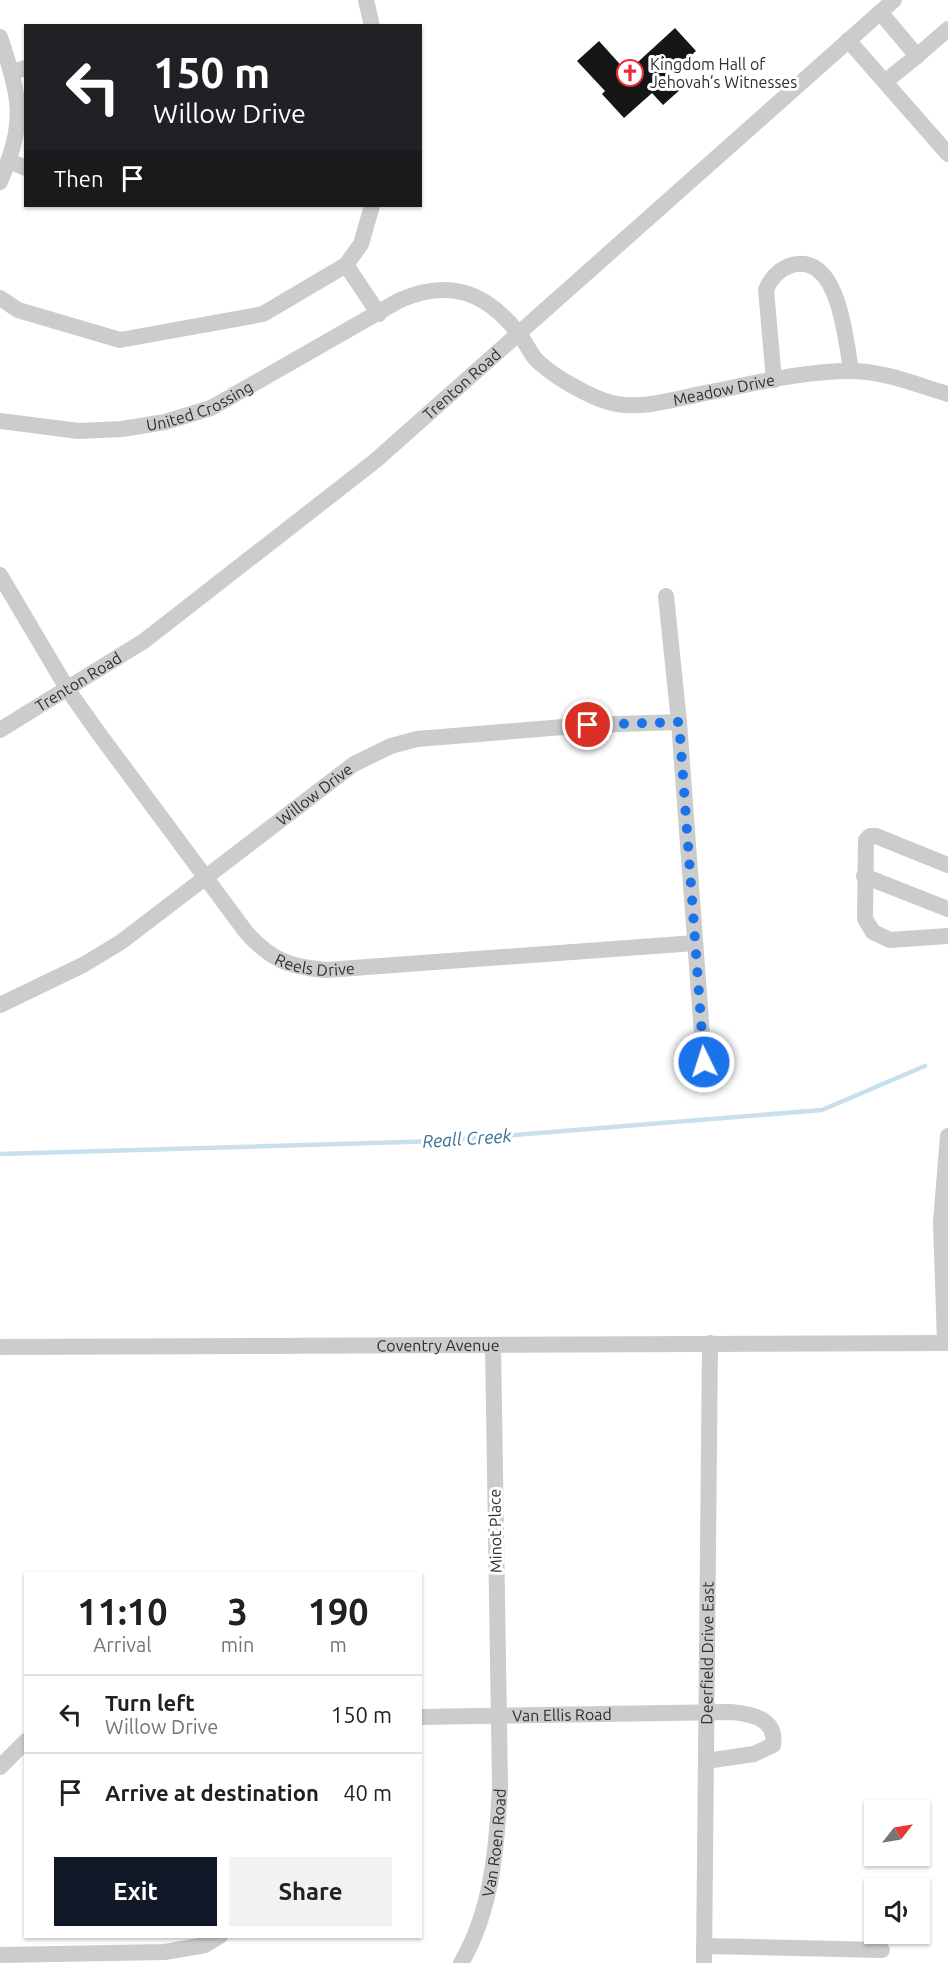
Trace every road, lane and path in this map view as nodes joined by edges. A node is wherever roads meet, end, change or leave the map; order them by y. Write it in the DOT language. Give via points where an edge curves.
graph roads {
  1 [pos="366,0"];
  2 [pos="894,0"];
  3 [pos="880,12"];
  4 [pos="372,24"];
  5 [pos="948,29"];
  6 [pos="0,38"];
  7 [pos="848,40"];
  8 [pos="917,56"];
  9 [pos="18,70"];
  10 [pos="886,81"];
  11 [pos="948,154"];
  12 [pos="9,161"];
  13 [pos="24,167"];
  14 [pos="0,182"];
  15 [pos="372,207"];
  16 [pos="346,265"];
  17 [pos="0,298"];
  18 [pos="379,314"];
  19 [pos="520,335"];
  20 [pos="852,371"];
  21 [pos="774,380"];
  22 [pos="948,394"];
  23 [pos="0,421"];
  24 [pos="0,575"];
  25 [pos="666,596"];
  26 [pos="68,690"];
  27 [pos="679,722"];
  28 [pos="0,730"];
  29 [pos="948,865"];
  30 [pos="864,876"];
  31 [pos="205,879"];
  32 [pos="948,909"];
  33 [pos="948,936"];
  34 [pos="695,943"];
  35 [pos="0,1005"];
  36 [pos="704,1062"];
  37 [pos="948,1136"];
  38 [pos="710,1343"];
  39 [pos="947,1343"];
  40 [pos="493,1344"];
  41 [pos="0,1347"];
  42 [pos="706,1713"];
  43 [pos="422,1716"];
  44 [pos="498,1717"];
  45 [pos="24,1743"];
  46 [pos="706,1761"];
  47 [pos="0,1767"];
  48 [pos="217,1938"];
  49 [pos="882,1950"];
  50 [pos="0,1955"];
  51 [pos="704,1955"];
  52 [pos="461,1963"];
  1 -- 4 [label="street"];
  2 -- 3 [label="street, Trenton Road"];
  3 -- 7 [label="street, Trenton Road"];
  3 -- 8 [label="street"];
  5 -- 8 [label="street"];
  6 -- 9 [label="street"];
  7 -- 10 [label="street"];
  7 -- 19 [label="street, Trenton Road"];
  8 -- 10 [label="street"];
  9 -- 12 [label="street" via="18,135"];
  10 -- 11 [label="street"];
  12 -- 13 [label="street"];
  12 -- 14 [label="street"];
  15 -- 16 [label="street" via="361,244"];
  16 -- 17 [label="street" via="262,314 120,340 18,310"];
  16 -- 18 [label="street"];
  18 -- 19 [label="street, United Crossing" via="412,295 461,290 493,305"];
  18 -- 23 [label="street, United Crossing" via="211,408 165,422 79,431"];
  19 -- 21 [label="street, Meadow Drive" via="536,359 588,395 615,404 645,404"];
  19 -- 26 [label="street, Trenton Road" via="375,461 203,598"];
  20 -- 21 [label="street, Meadow Drive"];
  20 -- 21 [label="street" via="843,319 832,286 817,268 798,264 788,266 770,280 766,290"];
  20 -- 22 [label="street, Meadow Drive" via="886,375"];
  24 -- 26 [label="street, Reels Drive"];
  25 -- 27 [label="street"];
  26 -- 28 [label="street, Trenton Road"];
  26 -- 31 [label="street, Reels Drive"];
  27 -- 31 [label="street, Willow Drive" via="417,739 391,746 354,764"];
  27 -- 34 [label="street"];
  29 -- 30 [label="street" via="870,836 864,849"];
  30 -- 32 [label="street"];
  30 -- 33 [label="street" via="865,919 873,932 890,940"];
  31 -- 34 [label="street, Reels Drive" via="260,947 298,968 326,970"];
  31 -- 35 [label="street, Willow Drive" via="121,942"];
  34 -- 36 [label="street"];
  37 -- 39 [label="street" via="941,1221"];
  38 -- 39 [label="street, Coventry Avenue"];
  38 -- 40 [label="street, Coventry Avenue"];
  38 -- 42 [label="street, Deerfield Drive East"];
  40 -- 41 [label="street, Coventry Avenue"];
  40 -- 44 [label="street, Minot Place"];
  42 -- 44 [label="street, Van Ellis Road"];
  42 -- 46 [label="street, Deerfield Drive East"];
  42 -- 46 [label="street, Van Ellis Road" via="753,1714 764,1720 774,1737 773,1745 763,1752"];
  43 -- 44 [label="street, Van Ellis Road"];
  44 -- 52 [label="street, Van Roen Road" via="500,1786 494,1864 472,1944"];
  45 -- 47 [label="street"];
  46 -- 51 [label="street, Deerfield Drive East"];
  48 -- 50 [label="street" via="205,1945 165,1952"];
  49 -- 51 [label="street"];
}
